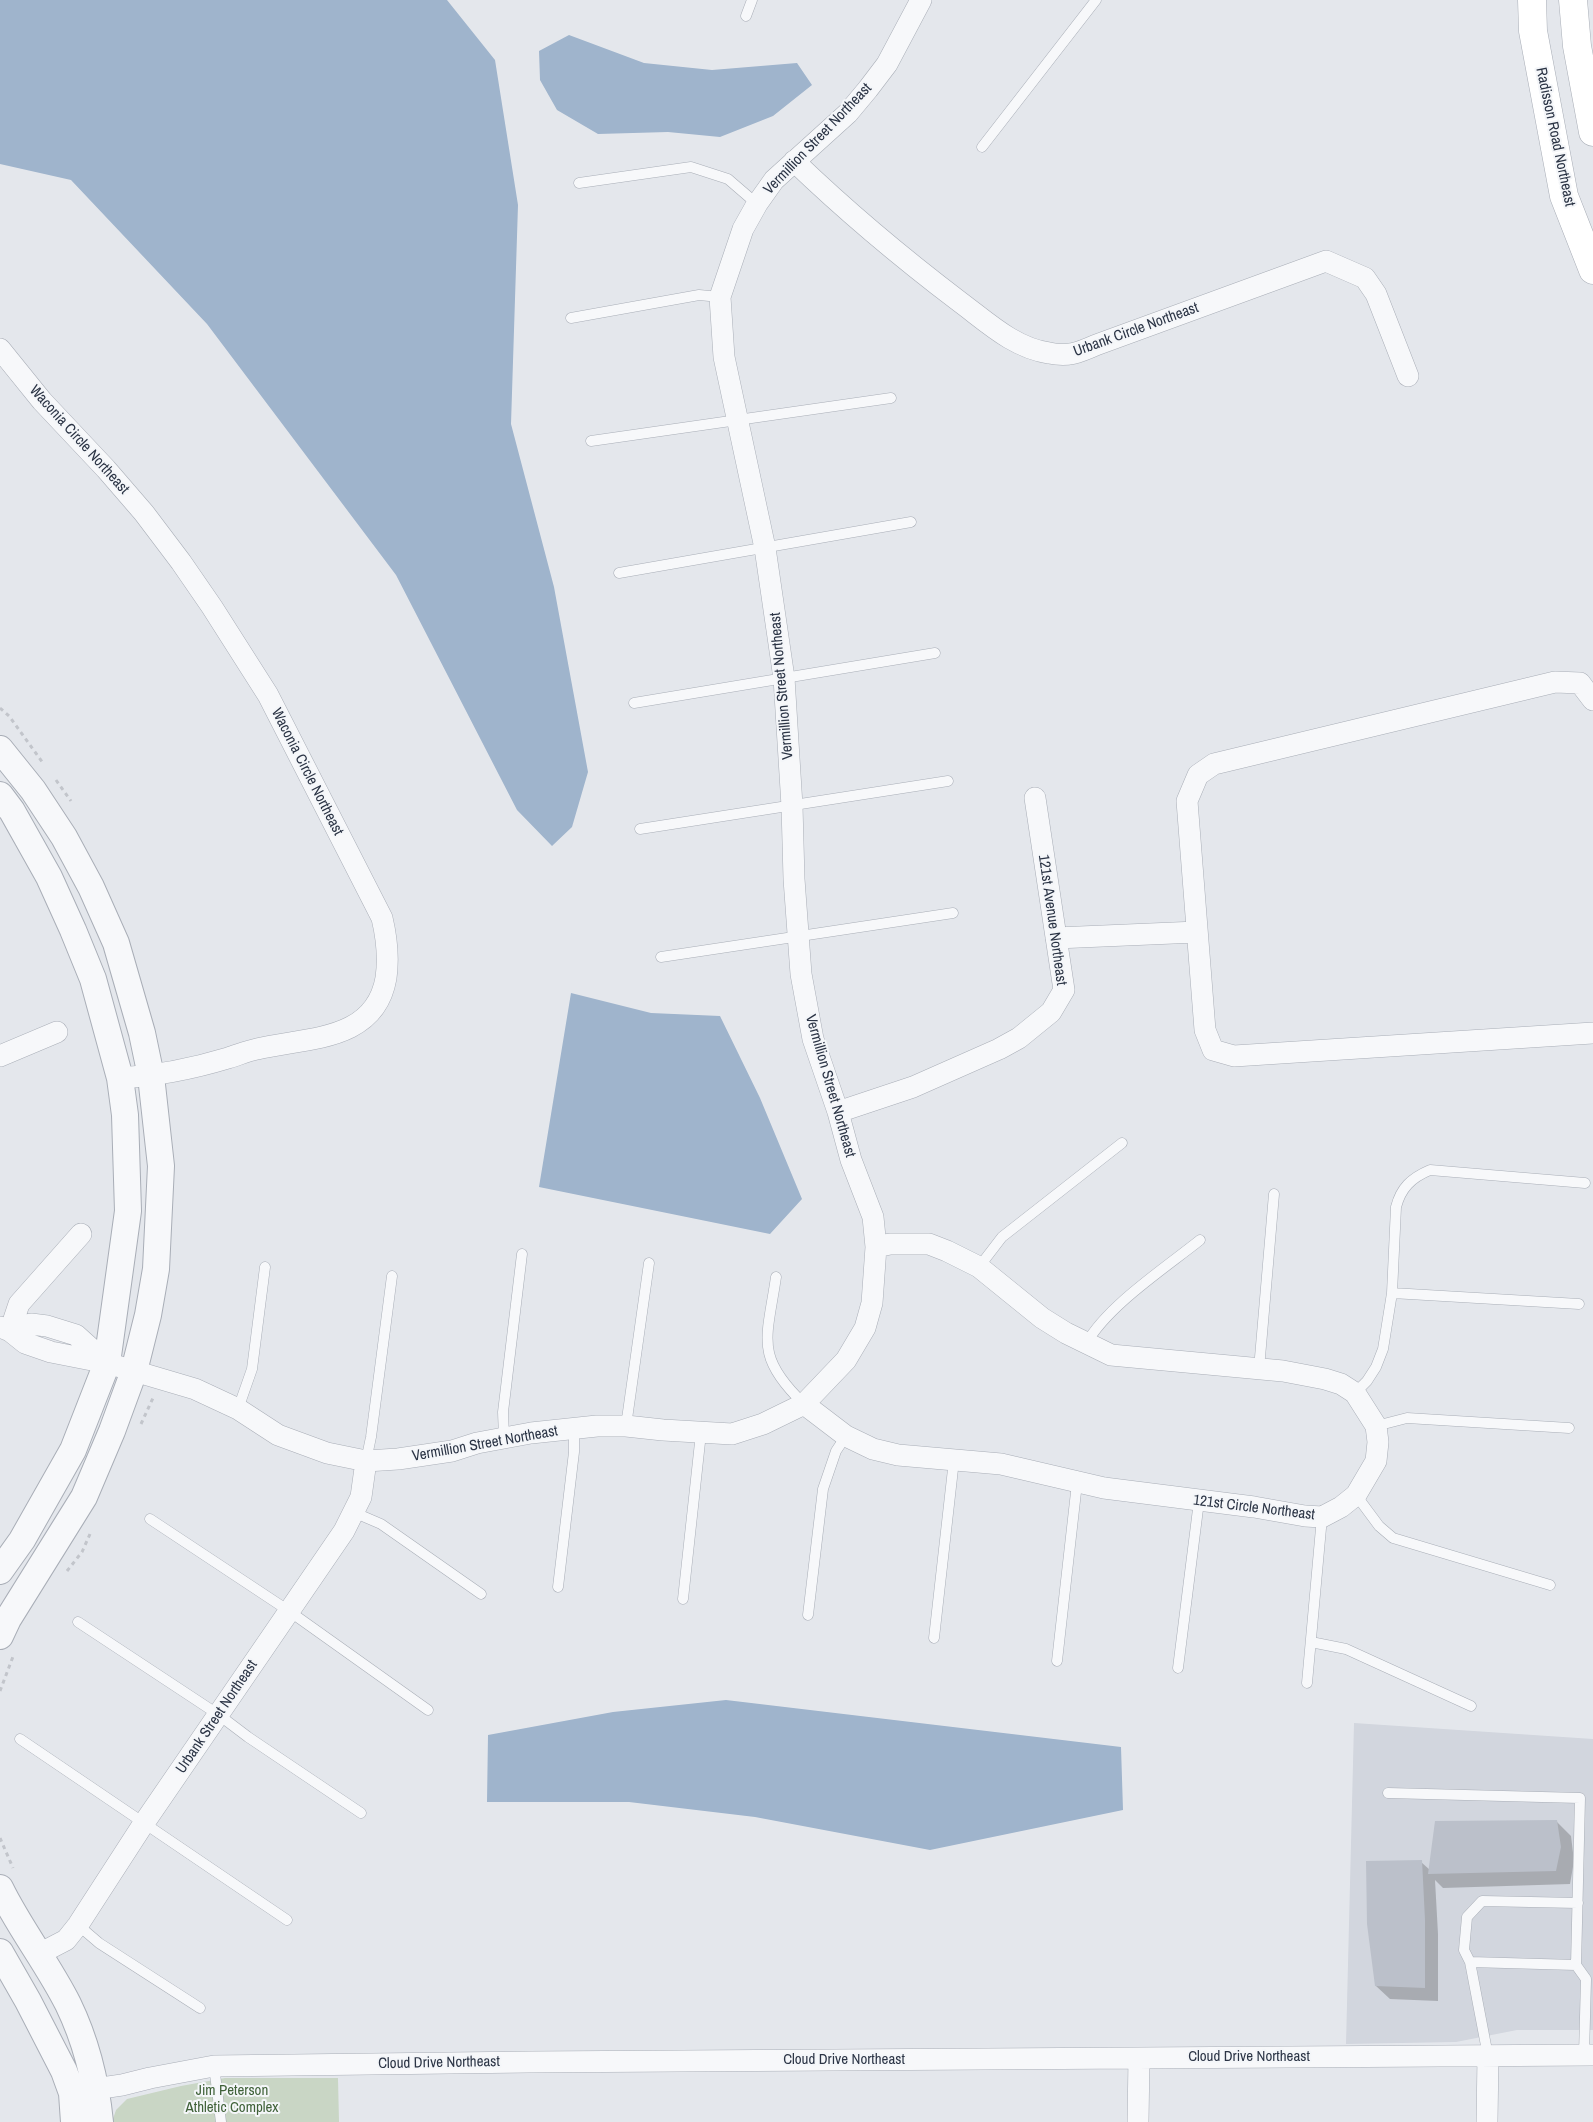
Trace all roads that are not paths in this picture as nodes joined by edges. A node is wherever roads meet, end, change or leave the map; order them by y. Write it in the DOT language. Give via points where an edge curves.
graph roads {
  1 [pos="752,0"];
  2 [pos="921,0"];
  3 [pos="1096,0"];
  4 [pos="1532,0"];
  5 [pos="1572,0"];
  6 [pos="746,16"];
  7 [pos="1593,132"];
  8 [pos="982,147"];
  9 [pos="794,161"];
  10 [pos="579,183"];
  11 [pos="757,204"];
  12 [pos="1593,270"];
  13 [pos="720,297"];
  14 [pos="571,318"];
  15 [pos="0,349"];
  16 [pos="1408,376"];
  17 [pos="891,398"];
  18 [pos="737,419"];
  19 [pos="591,442"];
  20 [pos="911,522"];
  21 [pos="765,548"];
  22 [pos="620,573"];
  23 [pos="935,653"];
  24 [pos="784,678"];
  25 [pos="1593,700"];
  26 [pos="634,703"];
  27 [pos="0,749"];
  28 [pos="948,781"];
  29 [pos="0,796"];
  30 [pos="1034,798"];
  31 [pos="792,806"];
  32 [pos="640,830"];
  33 [pos="953,913"];
  34 [pos="1197,932"];
  35 [pos="799,936"];
  36 [pos="1056,938"];
  37 [pos="661,957"];
  38 [pos="57,1032"];
  39 [pos="1593,1033"];
  40 [pos="0,1056"];
  41 [pos="151,1076"];
  42 [pos="120,1078"];
  43 [pos="838,1112"];
  44 [pos="1122,1143"];
  45 [pos="1585,1182"];
  46 [pos="1274,1194"];
  47 [pos="81,1234"];
  48 [pos="1200,1240"];
  49 [pos="876,1247"];
  50 [pos="522,1254"];
  51 [pos="649,1263"];
  52 [pos="265,1267"];
  53 [pos="979,1267"];
  54 [pos="392,1276"];
  55 [pos="776,1277"];
  56 [pos="1392,1293"];
  57 [pos="1579,1304"];
  58 [pos="5,1329"];
  59 [pos="1086,1344"];
  60 [pos="107,1363"];
  61 [pos="1259,1369"];
  62 [pos="134,1371"];
  63 [pos="1355,1394"];
  64 [pos="804,1404"];
  65 [pos="238,1409"];
  66 [pos="626,1426"];
  67 [pos="1376,1426"];
  68 [pos="574,1428"];
  69 [pos="1569,1428"];
  70 [pos="701,1433"];
  71 [pos="846,1436"];
  72 [pos="504,1437"];
  73 [pos="954,1460"];
  74 [pos="366,1462"];
  75 [pos="1077,1483"];
  76 [pos="1356,1495"];
  77 [pos="1199,1501"];
  78 [pos="353,1512"];
  79 [pos="1322,1517"];
  80 [pos="150,1519"];
  81 [pos="0,1571"];
  82 [pos="1550,1585"];
  83 [pos="558,1587"];
  84 [pos="482,1594"];
  85 [pos="682,1599"];
  86 [pos="289,1611"];
  87 [pos="808,1615"];
  88 [pos="78,1622"];
  89 [pos="0,1636"];
  90 [pos="934,1638"];
  91 [pos="1311,1642"];
  92 [pos="1057,1660"];
  93 [pos="1178,1668"];
  94 [pos="1307,1683"];
  95 [pos="1471,1706"];
  96 [pos="428,1710"];
  97 [pos="219,1715"];
  98 [pos="20,1739"];
  99 [pos="1388,1793"];
  100 [pos="361,1813"];
  101 [pos="144,1823"];
  102 [pos="0,1888"];
  103 [pos="1578,1903"];
  104 [pos="287,1920"];
  105 [pos="78,1925"];
  106 [pos="0,1952"];
  107 [pos="39,1954"];
  108 [pos="1470,1962"];
  109 [pos="1576,1965"];
  110 [pos="200,2008"];
  111 [pos="1588,2055"];
  112 [pos="1488,2056"];
  113 [pos="1139,2058"];
  114 [pos="214,2066"];
  115 [pos="84,2090"];
  116 [pos="74,2122"];
  117 [pos="100,2122"];
  118 [pos="221,2122"];
  119 [pos="1138,2122"];
  120 [pos="1487,2122"];
  1 -- 6 [label="lane"];
  2 -- 9 [label="street, Vermillion Street Northeast" via="887,64 868,89 848,113"];
  3 -- 8 [label="lane"];
  4 -- 12 [label="main road, Radisson Road Northeast" via="1533,31 1564,196"];
  5 -- 7 [label="main road"];
  9 -- 11 [label="street, Vermillion Street Northeast" via="774,180"];
  9 -- 16 [label="street, Urbank Circle Northeast" via="903,259 1012,341 1048,353 1074,355 1326,261 1365,278 1376,294"];
  10 -- 11 [label="lane" via="691,167 728,178"];
  11 -- 13 [label="street, Vermillion Street Northeast" via="743,229"];
  13 -- 14 [label="lane" via="699,295"];
  13 -- 18 [label="street, Vermillion Street Northeast" via="724,357"];
  15 -- 41 [label="street, Waconia Circle Northeast" via="144,513 240,650 268,694 312,779 382,918 388,942 384,991 361,1023 343,1031"];
  17 -- 18 [label="lane"];
  18 -- 19 [label="lane"];
  18 -- 21 [label="street, Vermillion Street Northeast"];
  20 -- 21 [label="lane"];
  21 -- 22 [label="lane"];
  21 -- 24 [label="street, Vermillion Street Northeast"];
  23 -- 24 [label="lane"];
  24 -- 26 [label="lane"];
  24 -- 31 [label="street, Vermillion Street Northeast"];
  25 -- 34 [label="street" via="1580,683 1555,682 1214,764 1198,775 1187,801"];
  27 -- 41 [label="street" via="33,790 64,837 95,895 116,943"];
  28 -- 31 [label="lane"];
  29 -- 42 [label="street" via="33,847 74,930 93,979"];
  30 -- 36 [label="street, 121st Avenue Northeast"];
  31 -- 32 [label="lane"];
  31 -- 35 [label="street, Vermillion Street Northeast"];
  33 -- 35 [label="lane"];
  34 -- 36 [label="street"];
  34 -- 39 [label="street" via="1205,1030 1213,1050 1234,1056"];
  35 -- 37 [label="lane"];
  35 -- 43 [label="street, Vermillion Street Northeast" via="801,974 813,1039"];
  36 -- 43 [label="street, 121st Avenue Northeast" via="1064,990 1051,1012 1019,1038 913,1086"];
  38 -- 40 [label="street"];
  41 -- 42 [label="street, Waconia Circle Northeast"];
  41 -- 62 [label="street" via="161,1166 156,1269"];
  42 -- 60 [label="street" via="125,1116 128,1211"];
  43 -- 49 [label="street, Vermillion Street Northeast" via="851,1160 873,1218"];
  44 -- 53 [label="lane" via="1002,1237"];
  45 -- 56 [label="lane" via="1430,1170 1416,1176 1399,1195 1396,1207"];
  46 -- 61 [label="lane"];
  47 -- 58 [label="street" via="19,1304"];
  48 -- 59 [label="lane" via="1112,1311"];
  49 -- 53 [label="street" via="929,1244"];
  49 -- 64 [label="street, Vermillion Street Northeast" via="872,1303 865,1328 846,1360"];
  50 -- 72 [label="lane" via="503,1412"];
  51 -- 66 [label="lane"];
  52 -- 65 [label="lane" via="252,1369"];
  53 -- 59 [label="street" via="1042,1318"];
  54 -- 74 [label="lane"];
  55 -- 64 [label="lane" via="766,1342 780,1380"];
  56 -- 57 [label="lane"];
  56 -- 63 [label="lane" via="1383,1349 1376,1367"];
  58 -- 60 [label="street" via="31,1324 76,1335"];
  59 -- 61 [label="street" via="1111,1355"];
  60 -- 62 [label="street, Vermillion Street Northeast"];
  60 -- 81 [label="street" via="73,1450 22,1540"];
  61 -- 63 [label="street" via="1325,1379 1341,1384"];
  62 -- 65 [label="street, Vermillion Street Northeast" via="195,1389"];
  62 -- 89 [label="street" via="84,1497"];
  63 -- 67 [label="street"];
  64 -- 70 [label="street, Vermillion Street Northeast" via="763,1424 732,1434"];
  64 -- 71 [label="street, 121st Circle Northeast"];
  65 -- 74 [label="street, Vermillion Street Northeast" via="278,1436"];
  66 -- 68 [label="street, Vermillion Street Northeast"];
  66 -- 70 [label="street, Vermillion Street Northeast"];
  67 -- 69 [label="lane" via="1407,1418"];
  67 -- 76 [label="street, 121st Circle Northeast" via="1376,1461"];
  68 -- 72 [label="street, Vermillion Street Northeast"];
  68 -- 83 [label="lane"];
  70 -- 85 [label="lane"];
  71 -- 73 [label="street, 121st Circle Northeast" via="873,1449 898,1455"];
  71 -- 87 [label="lane" via="836,1451 823,1489"];
  72 -- 74 [label="street, Vermillion Street Northeast" via="452,1451"];
  73 -- 75 [label="street, 121st Circle Northeast" via="1001,1464"];
  73 -- 90 [label="lane"];
  74 -- 78 [label="street, Urbank Street Northeast" via="361,1497"];
  75 -- 77 [label="street, 121st Circle Northeast"];
  75 -- 92 [label="lane"];
  76 -- 79 [label="street, 121st Circle Northeast"];
  76 -- 82 [label="lane" via="1379,1526 1393,1538"];
  77 -- 79 [label="street, 121st Circle Northeast"];
  77 -- 93 [label="lane"];
  78 -- 84 [label="lane" via="382,1524"];
  78 -- 86 [label="street, Urbank Street Northeast" via="344,1531"];
  79 -- 91 [label="lane"];
  80 -- 86 [label="lane"];
  86 -- 96 [label="lane"];
  86 -- 97 [label="street, Urbank Street Northeast"];
  88 -- 97 [label="lane"];
  91 -- 94 [label="lane"];
  91 -- 95 [label="lane" via="1346,1649"];
  97 -- 100 [label="lane"];
  97 -- 101 [label="street, Urbank Street Northeast"];
  98 -- 101 [label="lane"];
  99 -- 103 [label="lane" via="1580,1798"];
  101 -- 104 [label="lane"];
  101 -- 105 [label="street, Urbank Street Northeast"];
  102 -- 107 [label="street" via="15,1919"];
  103 -- 108 [label="lane" via="1482,1902 1467,1917 1464,1950"];
  103 -- 109 [label="lane"];
  105 -- 107 [label="street, Urbank Street Northeast" via="66,1940"];
  105 -- 110 [label="lane" via="99,1943"];
  106 -- 115 [label="street" via="64,2071"];
  107 -- 115 [label="street" via="72,2014"];
  108 -- 109 [label="lane"];
  108 -- 112 [label="lane"];
  109 -- 111 [label="lane" via="1586,1979"];
  111 -- 112 [label="street, Cloud Drive Northeast"];
  112 -- 113 [label="street, Cloud Drive Northeast"];
  112 -- 120 [label="street"];
  113 -- 114 [label="street, Cloud Drive Northeast"];
  113 -- 119 [label="street"];
  114 -- 115 [label="street, Cloud Drive Northeast"];
  114 -- 118 [label="lane"];
  115 -- 116 [label="street"];
  115 -- 117 [label="street"];
}
